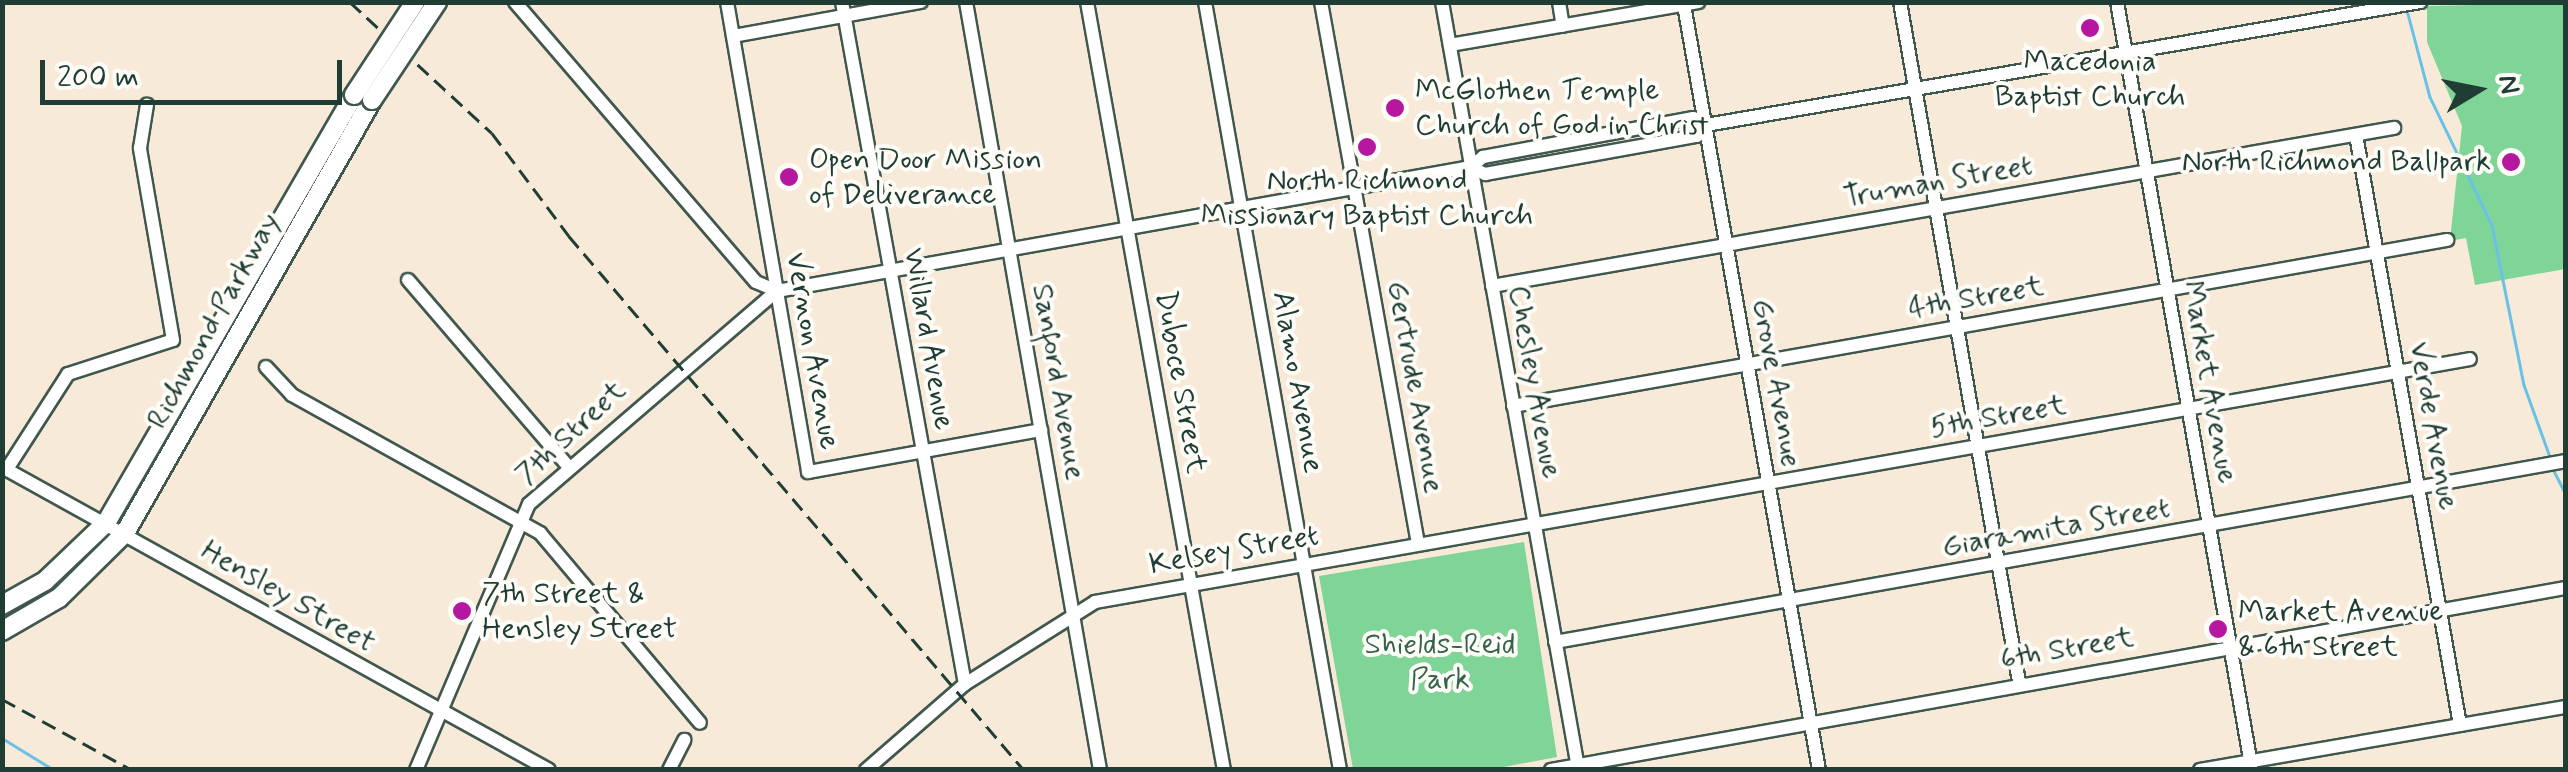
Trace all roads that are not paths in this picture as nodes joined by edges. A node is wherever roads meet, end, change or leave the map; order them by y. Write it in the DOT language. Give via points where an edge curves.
graph roads {
  1 [pos="415,2"];
  2 [pos="437,2"];
  3 [pos="515,2"];
  4 [pos="728,2"];
  5 [pos="921,2"];
  6 [pos="966,2"];
  7 [pos="1087,2"];
  8 [pos="1205,2"];
  9 [pos="1322,2"];
  10 [pos="1442,2"];
  11 [pos="1559,2"];
  12 [pos="1900,2"];
  13 [pos="2117,2"];
  14 [pos="2420,2"];
  15 [pos="1691,4"];
  16 [pos="844,9"];
  17 [pos="1563,26"];
  18 [pos="733,36"];
  19 [pos="1450,45"];
  20 [pos="2125,50"];
  21 [pos="1915,88"];
  22 [pos="363,97"];
  23 [pos="146,106"];
  24 [pos="1706,125"];
  25 [pos="2394,128"];
  26 [pos="2356,135"];
  27 [pos="1471,167"];
  28 [pos="2146,172"];
  29 [pos="1354,187"];
  30 [pos="1241,206"];
  31 [pos="1937,208"];
  32 [pos="1127,227"];
  33 [pos="2447,240"];
  34 [pos="1727,245"];
  35 [pos="1008,249"];
  36 [pos="2376,253"];
  37 [pos="890,269"];
  38 [pos="408,280"];
  39 [pos="1492,286"];
  40 [pos="2167,290"];
  41 [pos="777,291"];
  42 [pos="1958,326"];
  43 [pos="2470,359"];
  44 [pos="1748,364"];
  45 [pos="266,367"];
  46 [pos="2398,372"];
  47 [pos="1513,406"];
  48 [pos="2189,408"];
  49 [pos="1041,430"];
  50 [pos="1979,445"];
  51 [pos="922,451"];
  52 [pos="2565,461"];
  53 [pos="568,466"];
  54 [pos="5,468"];
  55 [pos="1768,483"];
  56 [pos="2419,489"];
  57 [pos="519,520"];
  58 [pos="106,523"];
  59 [pos="1534,524"];
  60 [pos="2210,526"];
  61 [pos="125,532"];
  62 [pos="1418,544"];
  63 [pos="1304,564"];
  64 [pos="1999,564"];
  65 [pos="1190,584"];
  66 [pos="2566,588"];
  67 [pos="1789,601"];
  68 [pos="2,605"];
  69 [pos="1072,610"];
  70 [pos="2439,610"];
  71 [pos="2,631"];
  72 [pos="1554,642"];
  73 [pos="2230,645"];
  74 [pos="2019,682"];
  75 [pos="965,684"];
  76 [pos="2566,707"];
  77 [pos="441,714"];
  78 [pos="1810,720"];
  79 [pos="700,723"];
  80 [pos="2460,725"];
  81 [pos="684,740"];
  82 [pos="1577,765"];
  83 [pos="2252,765"];
  84 [pos="416,770"];
  85 [pos="548,770"];
  86 [pos="669,770"];
  87 [pos="866,770"];
  88 [pos="1100,770"];
  89 [pos="1224,770"];
  90 [pos="1340,770"];
  91 [pos="1551,770"];
  92 [pos="1819,770"];
  93 [pos="2200,770"];
  1 -- 22 [label="highway, Richmond Parkway, bridge"];
  2 -- 22 [label="highway, Richmond Parkway, bridge"];
  3 -- 41 [label="street" via="756,282"];
  4 -- 18 [label="street, Vernon Avenue"];
  5 -- 16 [label="street"];
  6 -- 35 [label="street, Sanford Avenue"];
  7 -- 32 [label="street, Duboce Street"];
  8 -- 30 [label="street, Alamo Avenue"];
  9 -- 29 [label="street, Gertrude Avenue"];
  10 -- 19 [label="street, Chesley Avenue"];
  11 -- 17 [label="street"];
  12 -- 21 [label="street"];
  13 -- 20 [label="street, Market Avenue"];
  14 -- 20 [label="street"];
  15 -- 17 [label="street"];
  15 -- 24 [label="street, Grove Avenue"];
  16 -- 18 [label="street"];
  16 -- 37 [label="street, Willard Avenue"];
  17 -- 19 [label="street"];
  18 -- 41 [label="street, Vernon Avenue"];
  19 -- 27 [label="street, Chesley Avenue"];
  20 -- 21 [label="street"];
  20 -- 28 [label="street, Market Avenue"];
  21 -- 24 [label="street"];
  21 -- 31 [label="street"];
  22 -- 58 [label="highway, Richmond Parkway"];
  22 -- 61 [label="highway, Richmond Parkway"];
  23 -- 54 [label="street" via="140,148 173,340 68,374"];
  24 -- 27 [label="street" via="1693,118 1483,157"];
  24 -- 34 [label="street, Grove Avenue"];
  25 -- 26 [label="street, Truman Street"];
  26 -- 28 [label="street, Truman Street"];
  26 -- 36 [label="street, Verde Avenue"];
  27 -- 29 [label="street"];
  27 -- 39 [label="street, Chesley Avenue"];
  28 -- 31 [label="street, Truman Street"];
  28 -- 40 [label="street, Market Avenue"];
  29 -- 30 [label="street"];
  29 -- 62 [label="street, Gertrude Avenue"];
  30 -- 32 [label="street"];
  30 -- 63 [label="street, Alamo Avenue"];
  31 -- 34 [label="street, Truman Street"];
  31 -- 42 [label="street"];
  32 -- 35 [label="street"];
  32 -- 65 [label="street, Duboce Street"];
  33 -- 36 [label="street, 4th Street"];
  34 -- 39 [label="street, Truman Street"];
  34 -- 44 [label="street, Grove Avenue"];
  35 -- 37 [label="street"];
  35 -- 49 [label="street, Sanford Avenue"];
  36 -- 40 [label="street, 4th Street"];
  36 -- 46 [label="street, Verde Avenue"];
  37 -- 41 [label="street"];
  37 -- 51 [label="street, Willard Avenue"];
  38 -- 53 [label="street"];
  39 -- 47 [label="street, Chesley Avenue"];
  40 -- 42 [label="street, 4th Street"];
  40 -- 48 [label="street, Market Avenue"];
  41 -- 51 [label="street, Vernon Avenue" via="808,472"];
  41 -- 53 [label="street, 7th Street"];
  42 -- 44 [label="street, 4th Street"];
  42 -- 50 [label="street"];
  43 -- 46 [label="street, 5th Street"];
  44 -- 47 [label="street, 4th Street"];
  44 -- 55 [label="street, Grove Avenue"];
  45 -- 57 [label="street" via="292,395"];
  46 -- 48 [label="street, 5th Street"];
  46 -- 56 [label="street, Verde Avenue"];
  47 -- 59 [label="street, Chesley Avenue"];
  48 -- 50 [label="street, 5th Street"];
  48 -- 60 [label="street, Market Avenue"];
  49 -- 51 [label="street"];
  49 -- 69 [label="street, Sanford Avenue"];
  50 -- 55 [label="street, 5th Street"];
  50 -- 64 [label="street"];
  51 -- 75 [label="street, Willard Avenue"];
  52 -- 56 [label="street, Giaramita Street"];
  53 -- 57 [label="street, 7th Street"];
  54 -- 58 [label="street, Hensley Street"];
  55 -- 59 [label="street, 5th Street"];
  55 -- 67 [label="street, Grove Avenue"];
  56 -- 60 [label="street, Giaramita Street"];
  56 -- 70 [label="street, Verde Avenue"];
  57 -- 77 [label="street, 7th Street"];
  57 -- 79 [label="street" via="540,533"];
  58 -- 61 [label="street, Hensley Street"];
  58 -- 68 [label="highway, Richmond Parkway" via="44,580"];
  59 -- 62 [label="street, Kelsey Street"];
  59 -- 72 [label="street, Chesley Avenue"];
  60 -- 64 [label="street, Giaramita Street"];
  60 -- 73 [label="street, Market Avenue"];
  61 -- 71 [label="highway, Richmond Parkway" via="59,598"];
  61 -- 77 [label="street, Hensley Street"];
  62 -- 63 [label="street, Kelsey Street"];
  63 -- 65 [label="street, Kelsey Street"];
  63 -- 90 [label="street, Alamo Avenue"];
  64 -- 67 [label="street, Giaramita Street"];
  64 -- 74 [label="street"];
  65 -- 69 [label="street, Kelsey Street"];
  65 -- 89 [label="street, Duboce Street"];
  66 -- 70 [label="street, 6th Street"];
  67 -- 72 [label="street, Giaramita Street"];
  67 -- 78 [label="street, Grove Avenue"];
  69 -- 75 [label="street, Kelsey Street"];
  69 -- 88 [label="street, Sanford Avenue"];
  70 -- 73 [label="street, 6th Street"];
  70 -- 80 [label="street, Verde Avenue"];
  72 -- 82 [label="street, Chesley Avenue"];
  73 -- 74 [label="street, 6th Street"];
  73 -- 83 [label="street, Market Avenue"];
  74 -- 78 [label="street, 6th Street"];
  75 -- 87 [label="street"];
  76 -- 80 [label="street"];
  77 -- 84 [label="street, 7th Street"];
  77 -- 85 [label="street, Hensley Street"];
  78 -- 82 [label="street, 6th Street"];
  78 -- 92 [label="street, Grove Avenue"];
  80 -- 83 [label="street"];
  81 -- 86 [label="street"];
  82 -- 91 [label="street, 6th Street"];
  83 -- 93 [label="street"];
}
